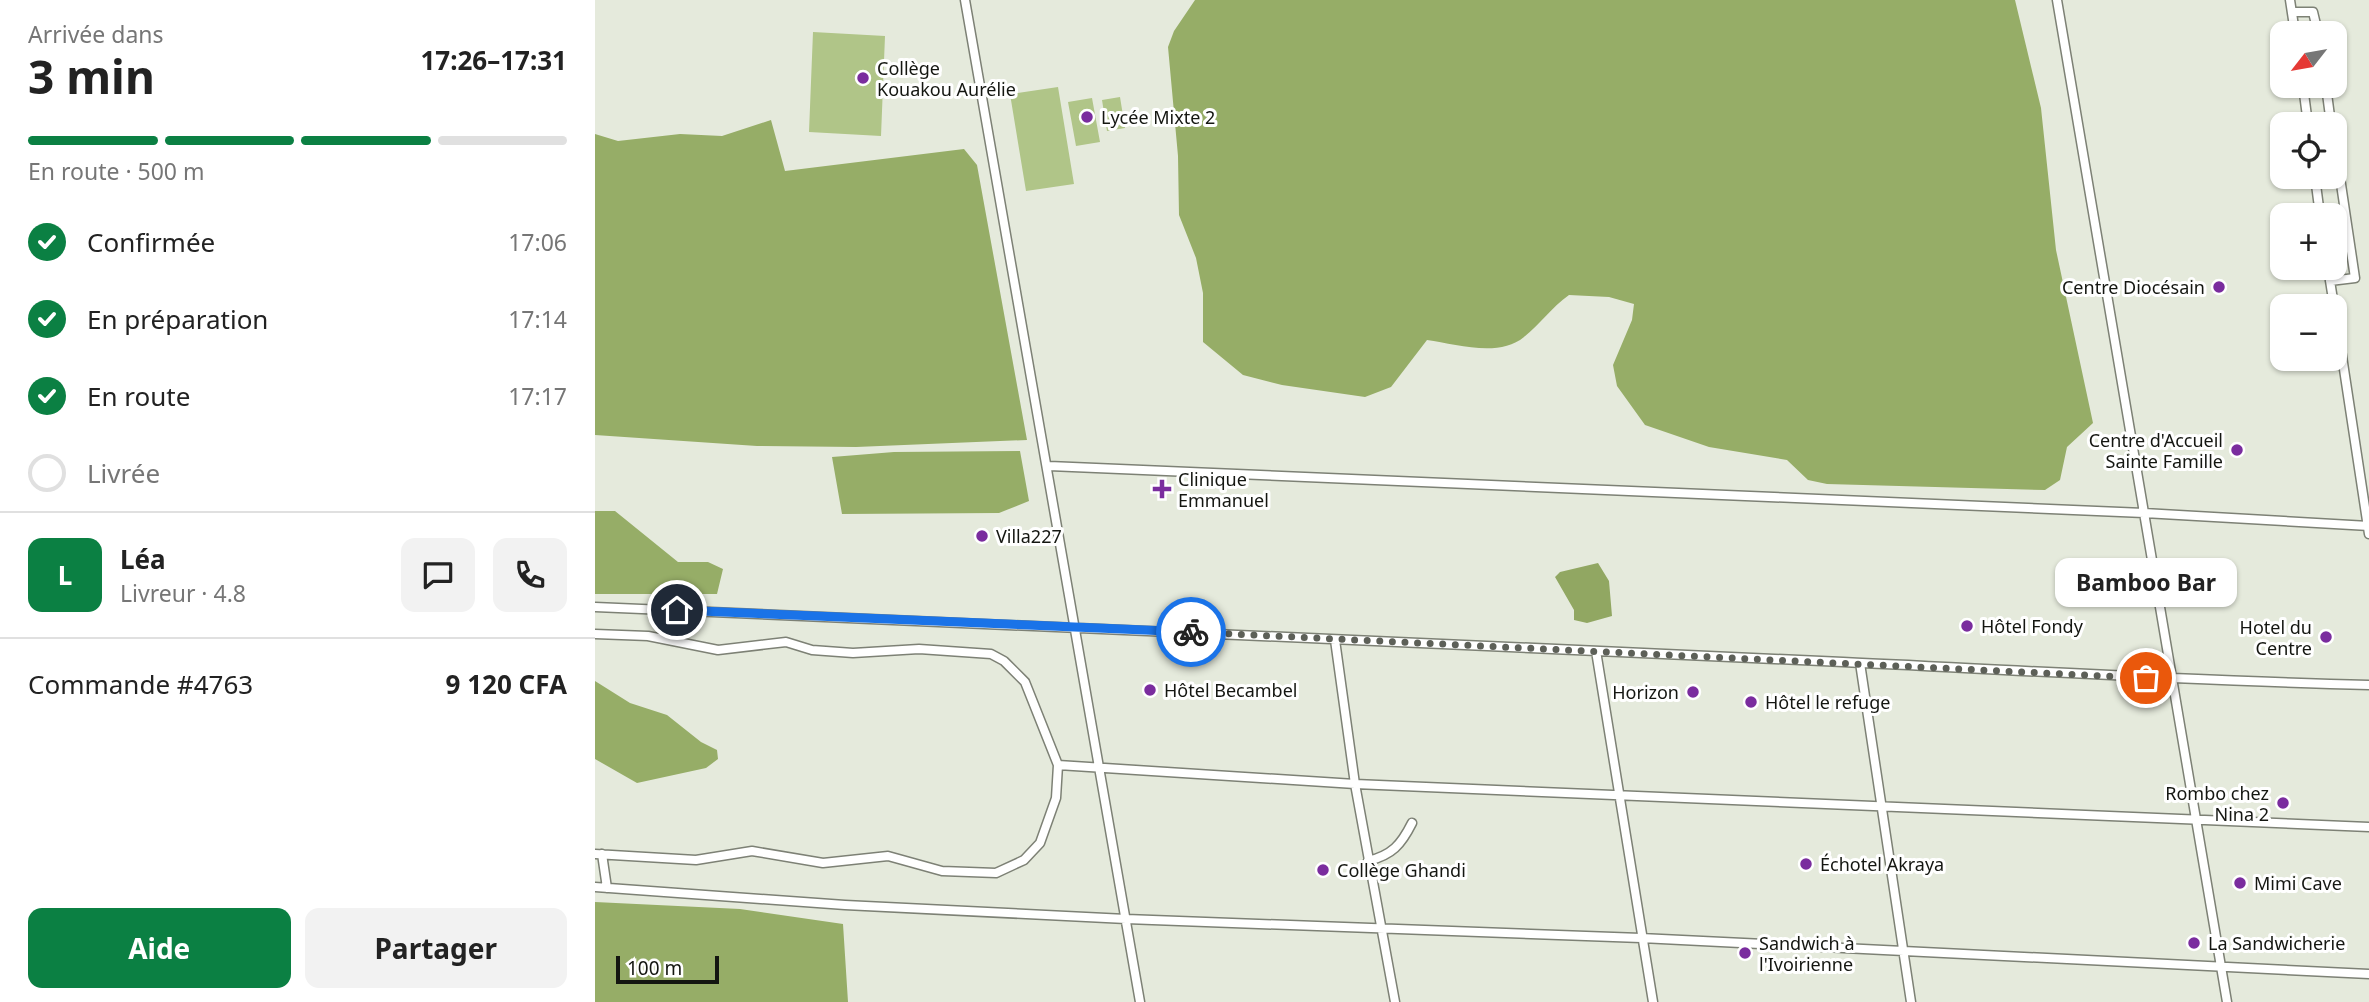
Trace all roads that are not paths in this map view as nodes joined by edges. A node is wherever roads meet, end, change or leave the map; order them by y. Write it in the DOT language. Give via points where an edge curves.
graph roads {
  1 [pos="965,0"];
  2 [pos="2057,0"];
  3 [pos="2290,0"];
  4 [pos="2292,12"];
  5 [pos="2293,21"];
  6 [pos="2315,21"];
  7 [pos="2342,189"];
  8 [pos="2330,281"];
  9 [pos="2332,294"];
  10 [pos="2344,371"];
  11 [pos="1049,466"];
  12 [pos="2144,513"];
  13 [pos="2369,528"];
  14 [pos="595,607"];
  15 [pos="1076,625"];
  16 [pos="595,634"];
  17 [pos="1335,640"];
  18 [pos="1597,651"];
  19 [pos="1860,663"];
  20 [pos="2173,680"];
  21 [pos="2369,685"];
  22 [pos="1058,765"];
  23 [pos="1100,769"];
  24 [pos="1355,783"];
  25 [pos="1618,793"];
  26 [pos="1884,807"];
  27 [pos="2196,820"];
  28 [pos="1412,822"];
  29 [pos="2369,827"];
  30 [pos="599,854"];
  31 [pos="1368,861"];
  32 [pos="595,887"];
  33 [pos="607,888"];
  34 [pos="1126,919"];
  35 [pos="1379,928"];
  36 [pos="1641,938"];
  37 [pos="1902,951"];
  38 [pos="2220,967"];
  39 [pos="2369,974"];
  40 [pos="1140,1002"];
  41 [pos="1395,1002"];
  42 [pos="1653,1002"];
  43 [pos="1911,1002"];
  44 [pos="2227,1002"];
  1 -- 11 [label="street"];
  2 -- 12 [label="street"];
  3 -- 4 [label="street"];
  4 -- 5 [label="street"];
  4 -- 6 [label="street" via="2313,12"];
  7 -- 8 [label="street" via="2355,278"];
  8 -- 9 [label="street"];
  10 -- 13 [label="street"];
  11 -- 12 [label="street"];
  11 -- 15 [label="street"];
  12 -- 13 [label="street"];
  12 -- 20 [label="street"];
  14 -- 15 [label="street"];
  15 -- 17 [label="street"];
  15 -- 23 [label="street"];
  16 -- 22 [label="street" via="647,636 718,650 786,642 812,650 853,653 919,649 991,654 1025,682"];
  17 -- 18 [label="street"];
  17 -- 24 [label="street"];
  18 -- 19 [label="street"];
  18 -- 25 [label="street"];
  19 -- 20 [label="street"];
  19 -- 26 [label="street"];
  20 -- 21 [label="street"];
  20 -- 27 [label="street"];
  22 -- 23 [label="street"];
  22 -- 30 [label="street" via="1056,798 1041,843 1024,860 996,873 942,871 888,856 823,863 752,851 696,860"];
  23 -- 24 [label="street"];
  23 -- 34 [label="street"];
  24 -- 25 [label="street"];
  24 -- 31 [label="street"];
  25 -- 26 [label="street"];
  25 -- 36 [label="street"];
  26 -- 27 [label="street"];
  26 -- 37 [label="street"];
  27 -- 29 [label="street"];
  27 -- 38 [label="street"];
  28 -- 31 [label="street" via="1390,854"];
  30 -- 33 [label="street"];
  31 -- 35 [label="street"];
  32 -- 33 [label="street"];
  33 -- 34 [label="street"];
  34 -- 35 [label="street"];
  34 -- 40 [label="street"];
  35 -- 36 [label="street"];
  35 -- 41 [label="street"];
  36 -- 37 [label="street"];
  36 -- 42 [label="street"];
  37 -- 38 [label="street"];
  37 -- 43 [label="street"];
  38 -- 39 [label="street"];
  38 -- 44 [label="street"];
}
